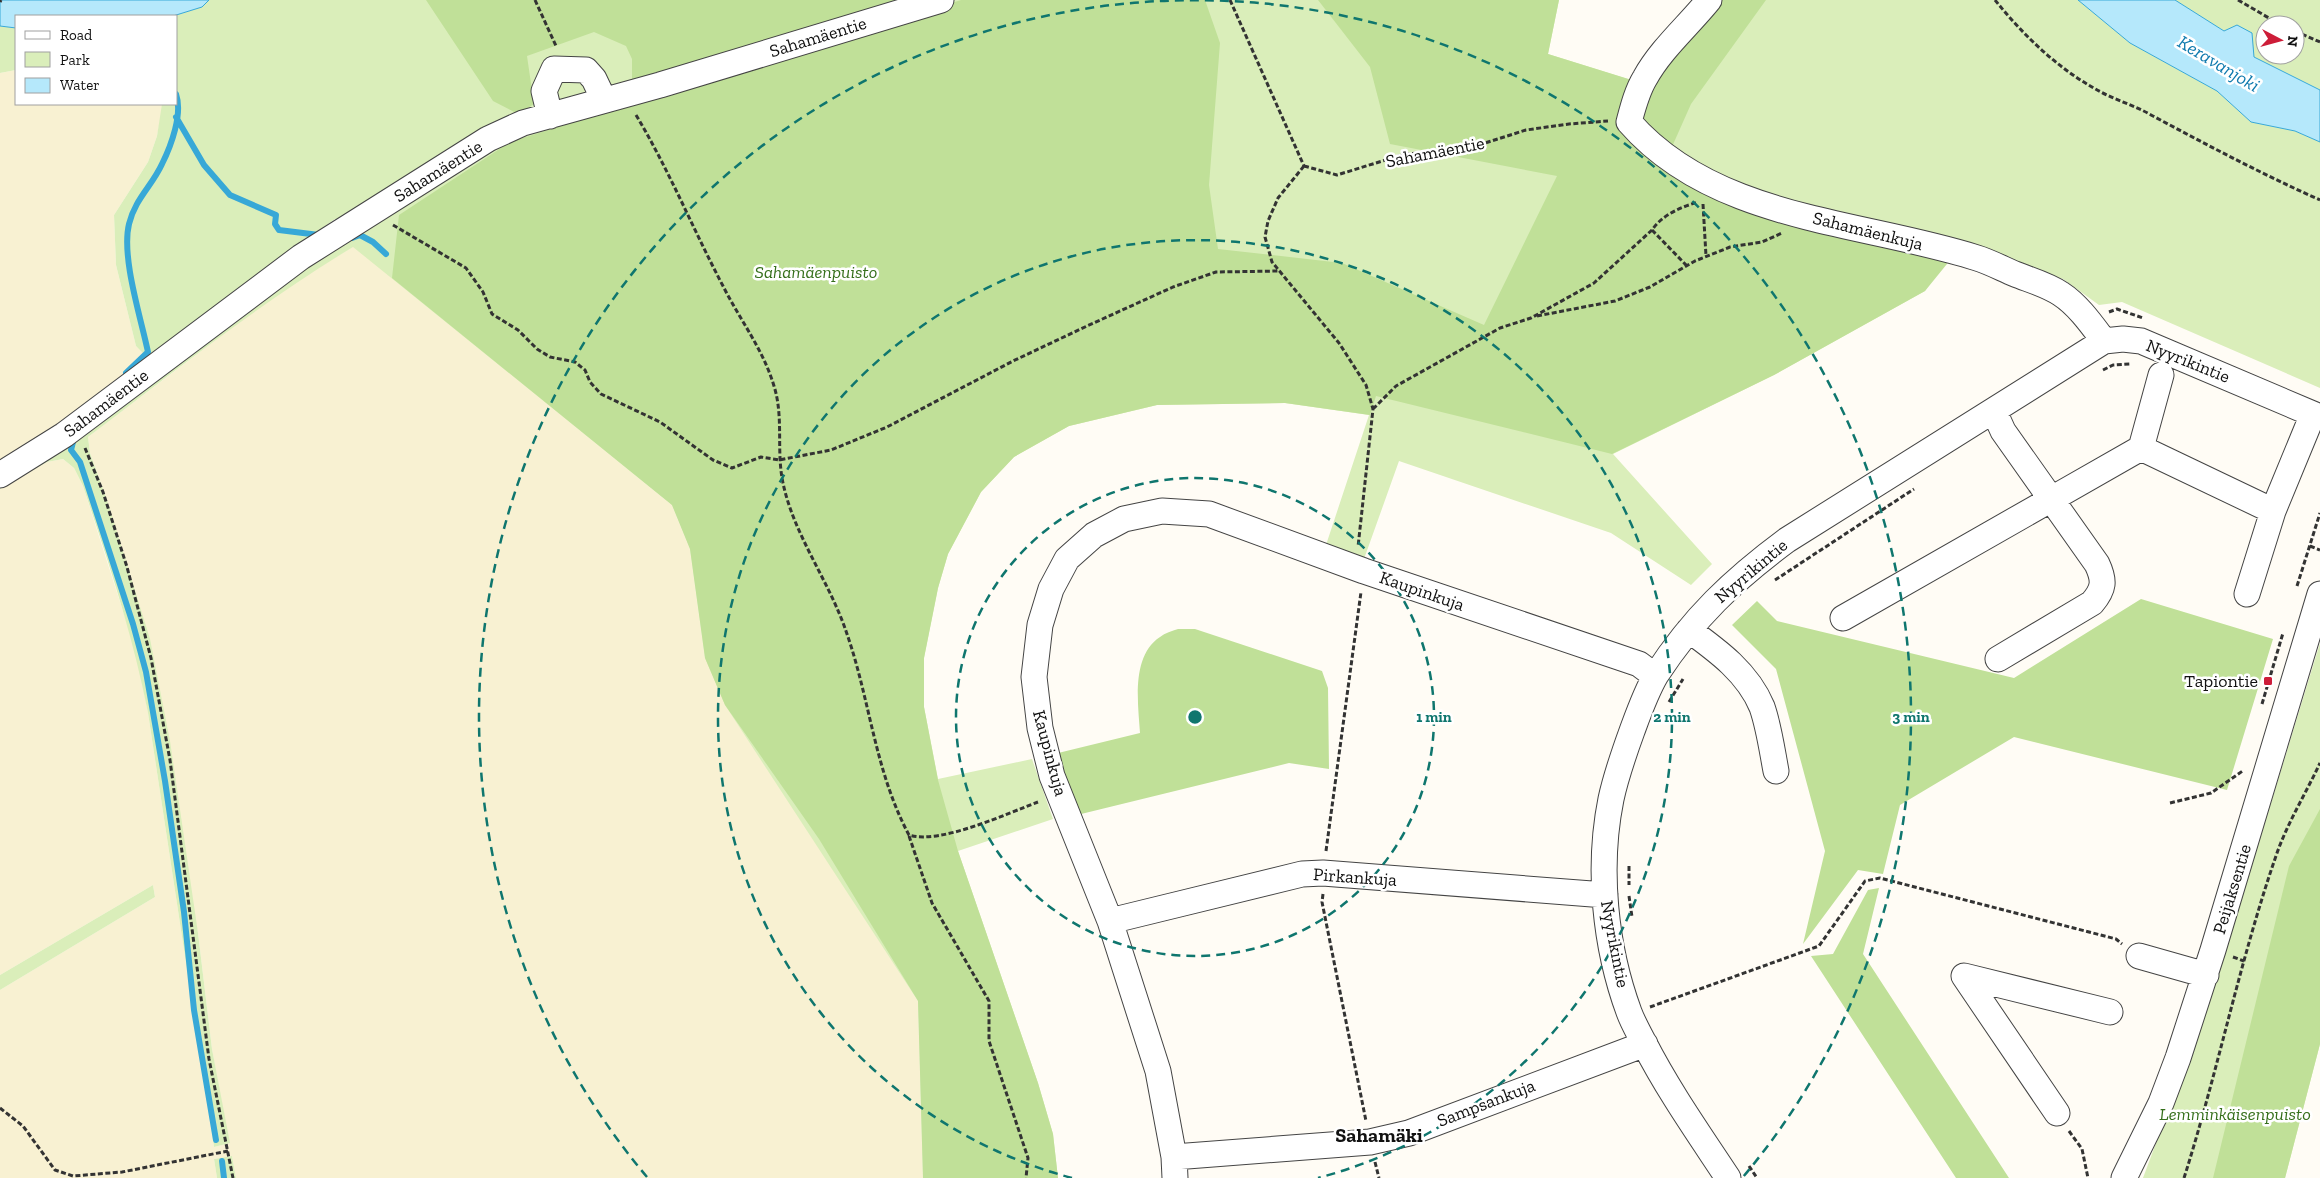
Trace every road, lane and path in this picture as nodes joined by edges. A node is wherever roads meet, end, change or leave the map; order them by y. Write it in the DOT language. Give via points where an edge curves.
graph roads {
  1 [pos="535,0"];
  2 [pos="940,0"];
  3 [pos="1230,0"];
  4 [pos="1709,0"];
  5 [pos="1995,0"];
  6 [pos="2238,0"];
  7 [pos="2264,15"];
  8 [pos="2305,35"];
  9 [pos="2320,42"];
  10 [pos="567,70"];
  11 [pos="614,98"];
  12 [pos="550,116"];
  13 [pos="1629,122"];
  14 [pos="1304,166"];
  15 [pos="2320,200"];
  16 [pos="373,210"];
  17 [pos="1816,218"];
  18 [pos="1652,230"];
  19 [pos="1706,256"];
  20 [pos="1687,266"];
  21 [pos="1280,271"];
  22 [pos="1532,318"];
  23 [pos="2145,318"];
  24 [pos="2088,320"];
  25 [pos="2104,341"];
  26 [pos="2100,372"];
  27 [pos="2161,375"];
  28 [pos="1373,409"];
  29 [pos="1994,411"];
  30 [pos="2316,415"];
  31 [pos="81,422"];
  32 [pos="2140,448"];
  33 [pos="779,460"];
  34 [pos="0,475"];
  35 [pos="1921,485"];
  36 [pos="2050,498"];
  37 [pos="2273,511"];
  38 [pos="2320,513"];
  39 [pos="2310,546"];
  40 [pos="2320,550"];
  41 [pos="1364,571"];
  42 [pos="1773,582"];
  43 [pos="2308,592"];
  44 [pos="2247,594"];
  45 [pos="1843,618"];
  46 [pos="2285,627"];
  47 [pos="1689,630"];
  48 [pos="1998,659"];
  49 [pos="1688,671"];
  50 [pos="1656,676"];
  51 [pos="2261,708"];
  52 [pos="1665,709"];
  53 [pos="2246,760"];
  54 [pos="2320,763"];
  55 [pos="2244,769"];
  56 [pos="1776,771"];
  57 [pos="2241,778"];
  58 [pos="1060,797"];
  59 [pos="2170,804"];
  60 [pos="909,835"];
  61 [pos="1629,864"];
  62 [pos="1605,895"];
  63 [pos="1110,920"];
  64 [pos="1632,926"];
  65 [pos="2139,956"];
  66 [pos="2206,975"];
  67 [pos="1649,997"];
  68 [pos="1641,1009"];
  69 [pos="2110,1012"];
  70 [pos="1656,1015"];
  71 [pos="1645,1044"];
  72 [pos="0,1108"];
  73 [pos="2057,1113"];
  74 [pos="228,1150"];
  75 [pos="1175,1168"];
  76 [pos="1737,1170"];
  77 [pos="233,1178"];
  78 [pos="1026,1178"];
  79 [pos="1757,1178"];
  80 [pos="2088,1178"];
  81 [pos="2124,1178"];
  82 [pos="2184,1178"];
  1 -- 10 [label="path"];
  2 -- 11 [label="street, Sahamäentie"];
  3 -- 14 [label="path"];
  4 -- 13 [label="street" via="1644,78"];
  5 -- 15 [label="path" via="2020,31 2078,78 2252,169"];
  6 -- 7 [label="path"];
  8 -- 9 [label="path"];
  10 -- 11 [label="street" via="586,70"];
  10 -- 12 [label="street" via="554,69 544,91"];
  11 -- 12 [label="street, Sahamäentie"];
  11 -- 33 [label="path" via="657,152 723,287 767,363 781,416"];
  12 -- 16 [label="street, Sahamäentie" via="523,123 488,140"];
  13 -- 14 [label="path, Sahamäentie" via="1578,123 1526,130 1460,151 1405,154 1337,175"];
  13 -- 17 [label="street, Sahamäenkuja" via="1644,140 1667,158 1730,193"];
  14 -- 21 [label="path" via="1278,198 1268,221 1265,237 1272,262"];
  16 -- 31 [label="street, Sahamäentie" via="301,256"];
  16 -- 33 [label="path" via="384,220 466,268 483,292 492,314 518,330 536,349 550,357 575,362 585,370 601,394 660,422 713,460 732,468 761,458"];
  17 -- 19 [label="path" via="1762,242 1730,247"];
  17 -- 24 [label="street, Sahamäenkuja" via="1978,258 2060,294"];
  18 -- 19 [label="path" via="1657,222 1683,207 1703,201"];
  18 -- 20 [label="path"];
  18 -- 22 [label="path" via="1594,284"];
  19 -- 20 [label="path"];
  20 -- 22 [label="path" via="1650,287 1615,301"];
  21 -- 28 [label="path" via="1348,356 1366,385"];
  21 -- 33 [label="path" via="1216,272 1174,287 1013,361 887,426 831,450"];
  22 -- 28 [label="path" via="1500,328 1396,386"];
  23 -- 24 [label="path" via="2117,309"];
  24 -- 25 [label="street, Sahamäenkuja"];
  25 -- 29 [label="street, Nyyrikintie"];
  25 -- 30 [label="street, Nyyrikintie" via="2141,341"];
  26 -- 27 [label="path" via="2114,365 2132,364"];
  27 -- 32 [label="street"];
  28 -- 41 [label="path" via="1357,544"];
  29 -- 36 [label="street" via="2003,431"];
  29 -- 47 [label="street, Nyyrikintie" via="1787,540 1737,578"];
  30 -- 37 [label="street"];
  31 -- 34 [label="street, Sahamäentie"];
  31 -- 74 [label="path" via="86,452 103,492 127,567 151,658 170,760 209,1059"];
  32 -- 36 [label="street"];
  32 -- 37 [label="street"];
  33 -- 60 [label="path" via="793,513 847,632 884,775"];
  35 -- 42 [label="path"];
  36 -- 45 [label="street"];
  36 -- 48 [label="street" via="2097,564 2104,578 2102,591 2092,603"];
  37 -- 44 [label="street"];
  38 -- 39 [label="path"];
  39 -- 40 [label="path"];
  39 -- 43 [label="path"];
  41 -- 50 [label="street, Kaupinkuja" via="1639,664"];
  41 -- 58 [label="street, Kaupinkuja" via="1209,514 1162,511 1124,520 1094,535 1067,559 1051,589 1040,625 1034,677 1040,728"];
  43 -- 66 [label="street, Peijaksentie"];
  46 -- 51 [label="path"];
  47 -- 50 [label="street, Nyyrikintie"];
  47 -- 56 [label="street" via="1735,667 1752,687 1762,708"];
  49 -- 52 [label="path"];
  50 -- 62 [label="street, Nyyrikintie" via="1622,759 1611,800"];
  53 -- 55 [label="path"];
  54 -- 82 [label="path" via="2278,851"];
  55 -- 57 [label="path"];
  55 -- 59 [label="path" via="2211,794"];
  58 -- 60 [label="path" via="1039,801 968,829 929,836"];
  58 -- 63 [label="street, Kaupinkuja"];
  60 -- 78 [label="path" via="932,903 988,1001 989,1041 1028,1158"];
  61 -- 64 [label="path"];
  62 -- 63 [label="street, Pirkankuja" via="1302,874"];
  62 -- 68 [label="street, Nyyrikintie" via="1612,949"];
  63 -- 75 [label="street, Kaupinkuja" via="1158,1071"];
  65 -- 66 [label="street"];
  65 -- 68 [label="path" via="2116,939 1880,878 1866,881 1818,946"];
  66 -- 81 [label="street, Peijaksentie" via="2161,1104"];
  67 -- 68 [label="path"];
  68 -- 70 [label="path"];
  68 -- 71 [label="street, Nyyrikintie"];
  69 -- 73 [label="street" via="1964,976"];
  71 -- 75 [label="street, Sampsankuja" via="1409,1133 1370,1142"];
  71 -- 76 [label="street, Nyyrikintie" via="1658,1070"];
  72 -- 74 [label="path" via="23,1126 55,1170 73,1176 122,1172"];
  73 -- 80 [label="path" via="2082,1149"];
  74 -- 77 [label="path"];
  76 -- 79 [label="path"];
}
